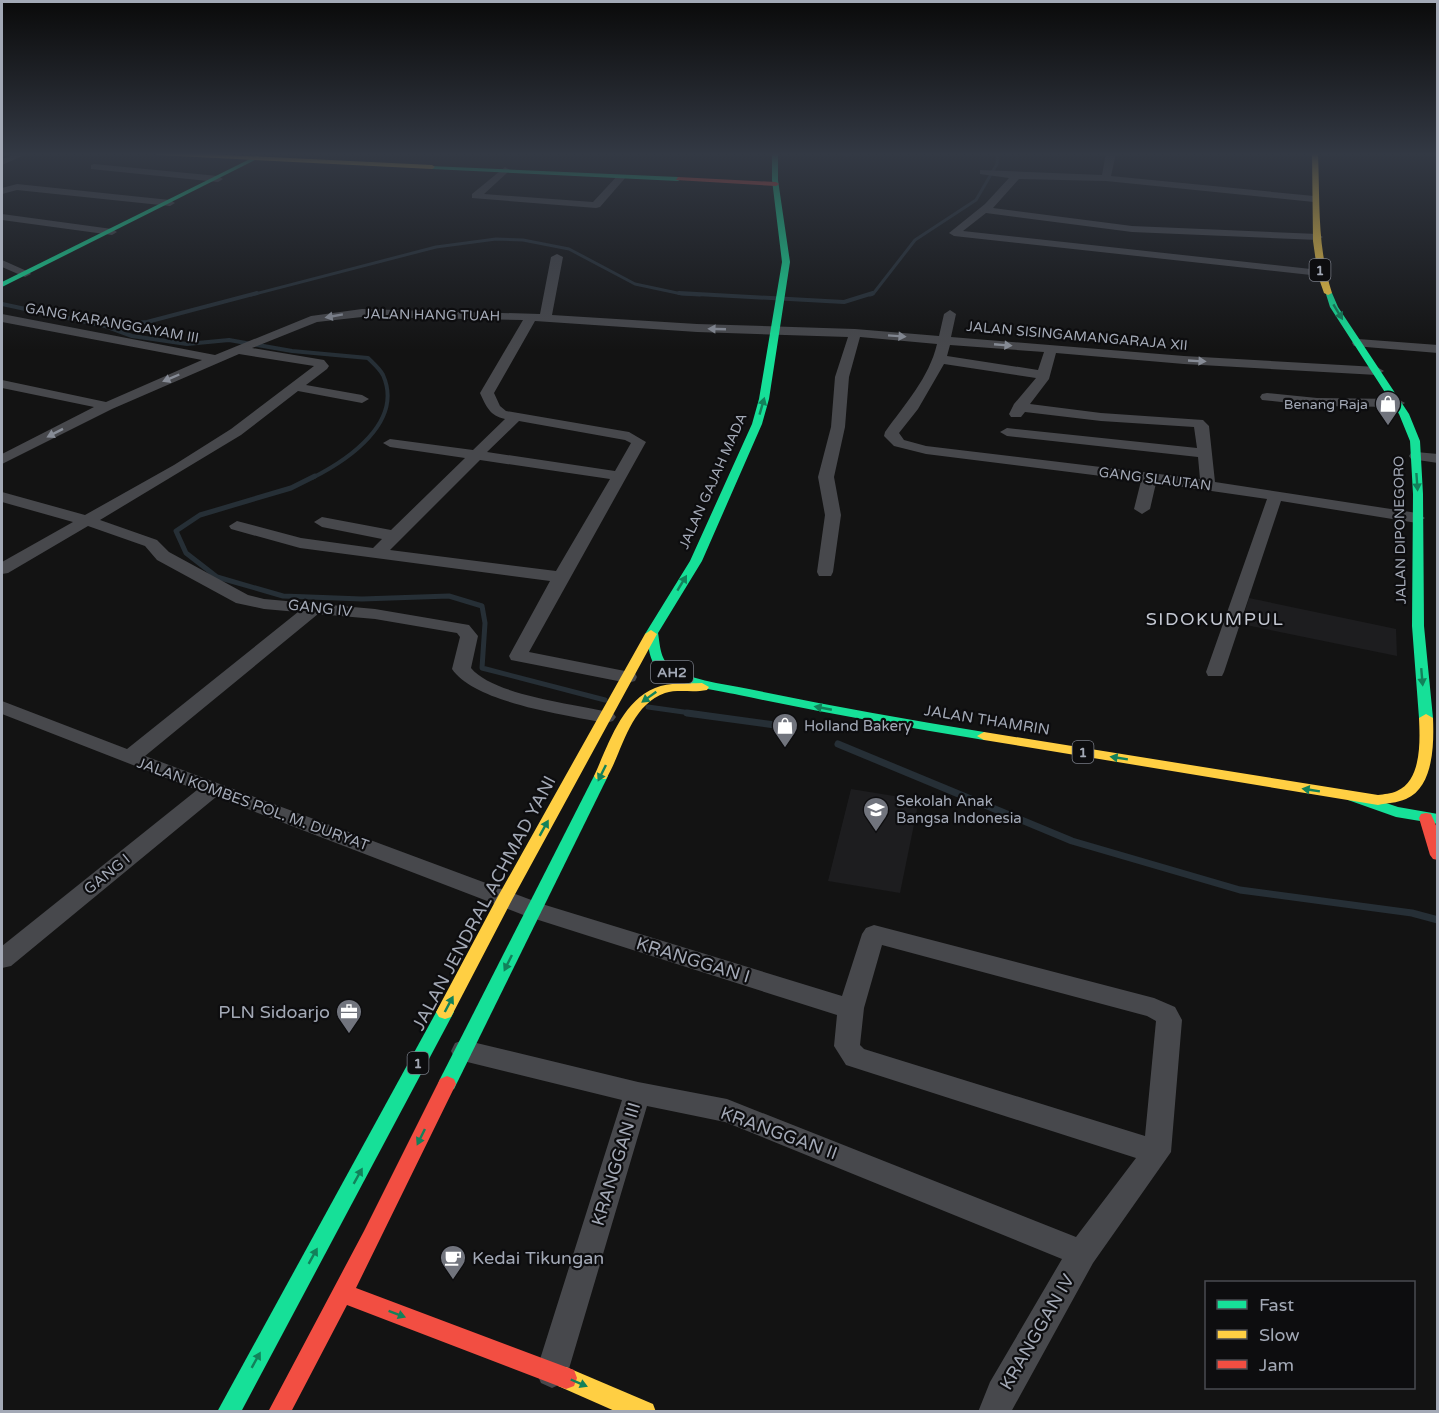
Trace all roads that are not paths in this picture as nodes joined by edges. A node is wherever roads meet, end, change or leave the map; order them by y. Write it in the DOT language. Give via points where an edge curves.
graph roads {
  1 [pos="16,219"];
  2 [pos="138,219"];
  3 [pos="782,219"];
  4 [pos="971,219"];
  5 [pos="1054,219"];
  6 [pos="1316,219"];
  7 [pos="112,232"];
  8 [pos="1318,237"];
  9 [pos="557,257"];
  10 [pos="2,263"];
  11 [pos="1320,273"];
  12 [pos="25,274"];
  13 [pos="2,285"];
  14 [pos="950,314"];
  15 [pos="531,317"];
  16 [pos="545,317"];
  17 [pos="2,318"];
  18 [pos="775,332"];
  19 [pos="855,333"];
  20 [pos="945,340"];
  21 [pos="1358,343"];
  22 [pos="241,348"];
  23 [pos="1051,349"];
  24 [pos="1437,349"];
  25 [pos="217,359"];
  26 [pos="940,359"];
  27 [pos="1377,371"];
  28 [pos="1043,375"];
  29 [pos="2,384"];
  30 [pos="296,387"];
  31 [pos="1268,397"];
  32 [pos="362,399"];
  33 [pos="1398,403"];
  34 [pos="107,406"];
  35 [pos="1019,407"];
  36 [pos="515,417"];
  37 [pos="1007,432"];
  38 [pos="390,443"];
  39 [pos="1204,453"];
  40 [pos="477,454"];
  41 [pos="1416,456"];
  42 [pos="1000,459"];
  43 [pos="1437,459"];
  44 [pos="2,460"];
  45 [pos="621,476"];
  46 [pos="1149,478"];
  47 [pos="1208,485"];
  48 [pos="2,497"];
  49 [pos="1275,497"];
  50 [pos="1142,509"];
  51 [pos="1417,518"];
  52 [pos="88,521"];
  53 [pos="322,522"];
  54 [pos="237,526"];
  55 [pos="394,536"];
  56 [pos="376,554"];
  57 [pos="2,569"];
  58 [pos="825,572"];
  59 [pos="562,577"];
  60 [pos="316,607"];
  61 [pos="652,633"];
  62 [pos="1215,672"];
  63 [pos="625,683"];
  64 [pos="716,686"];
  65 [pos="2,707"];
  66 [pos="608,712"];
  67 [pos="1426,753"];
  68 [pos="129,758"];
  69 [pos="1437,764"];
  70 [pos="212,789"];
  71 [pos="1353,797"];
  72 [pos="1434,818"];
  73 [pos="1437,855"];
  74 [pos="505,898"];
  75 [pos="534,910"];
  76 [pos="2,959"];
  77 [pos="852,1009"];
  78 [pos="464,1051"];
  79 [pos="638,1093"];
  80 [pos="1157,1152"];
  81 [pos="1082,1253"];
  82 [pos="342,1293"];
  83 [pos="552,1372"];
  84 [pos="228,1412"];
  85 [pos="279,1412"];
  86 [pos="645,1412"];
  87 [pos="994,1412"];
  1 -- 7 [label="street"];
  2 -- 7 [label="main road"];
  3 -- 18 [label="main road, JALAN GAJAH MADA / 1" via="786,245"];
  4 -- 11 [label="street" via="953,232"];
  5 -- 8 [label="street" via="1132,229"];
  6 -- 8 [label="main road, JALAN DIPONEGORO / 1"];
  7 -- 12 [label="main road"];
  8 -- 11 [label="main road, JALAN DIPONEGORO / 1"];
  9 -- 16 [label="street"];
  10 -- 12 [label="street"];
  11 -- 21 [label="main road, JALAN DIPONEGORO / 1, one-way" via="1334,307"];
  12 -- 13 [label="main road"];
  14 -- 20 [label="street"];
  15 -- 16 [label="street, JALAN HANG TUAH"];
  15 -- 22 [label="street, JALAN HANG TUAH, one-way" via="338,314"];
  15 -- 36 [label="street" via="486,393 494,408"];
  18 -- 16 [label="street, JALAN HANG TUAH, one-way"];
  17 -- 25 [label="street, GANG KARANGGAYAM III"];
  18 -- 19 [label="street, JALAN SISINGAMANGARAJA XII"];
  61 -- 18 [label="main road, JALAN GAJAH MADA / 1, one-way" via="696,561 756,424"];
  19 -- 20 [label="street, JALAN SISINGAMANGARAJA XII, one-way"];
  19 -- 58 [label="street" via="842,377 838,427 826,477 833,515"];
  20 -- 23 [label="street, JALAN SISINGAMANGARAJA XII, one-way"];
  20 -- 26 [label="street"];
  21 -- 24 [label="street"];
  21 -- 27 [label="main road, JALAN DIPONEGORO / 1"];
  22 -- 25 [label="street, JALAN HANG TUAH"];
  22 -- 30 [label="street" via="322,364"];
  23 -- 27 [label="street, JALAN SISINGAMANGARAJA XII, one-way"];
  23 -- 28 [label="street"];
  25 -- 34 [label="street, JALAN HANG TUAH, one-way"];
  26 -- 28 [label="street"];
  26 -- 42 [label="street, GANG SLAUTAN" via="911,409 892,432 894,440 927,450"];
  27 -- 33 [label="main road, JALAN DIPONEGORO / 1"];
  28 -- 35 [label="street"];
  29 -- 34 [label="street"];
  30 -- 32 [label="street"];
  30 -- 52 [label="street" via="236,432"];
  31 -- 33 [label="street"];
  33 -- 41 [label="main road, JALAN DIPONEGORO / 1" via="1412,429"];
  34 -- 44 [label="street, JALAN HANG TUAH, one-way"];
  35 -- 37 [label="street"];
  35 -- 39 [label="street" via="1198,423 1202,426"];
  36 -- 40 [label="street"];
  36 -- 45 [label="street" via="636,439 639,446"];
  37 -- 39 [label="street"];
  37 -- 42 [label="street"];
  38 -- 40 [label="street"];
  39 -- 47 [label="street"];
  40 -- 45 [label="street"];
  40 -- 55 [label="street"];
  41 -- 43 [label="street"];
  41 -- 51 [label="main road, JALAN DIPONEGORO / 1, one-way"];
  42 -- 46 [label="street, GANG SLAUTAN"];
  45 -- 59 [label="street"];
  46 -- 47 [label="street, GANG SLAUTAN"];
  46 -- 50 [label="street"];
  47 -- 49 [label="street, GANG SLAUTAN"];
  48 -- 52 [label="street, GANG IV"];
  49 -- 51 [label="street, GANG SLAUTAN"];
  49 -- 62 [label="street"];
  51 -- 67 [label="main road, JALAN DIPONEGORO / 1, one-way" via="1418,626"];
  52 -- 57 [label="street"];
  52 -- 60 [label="street, GANG IV" via="151,543 163,556 234,596 264,604"];
  53 -- 55 [label="street"];
  54 -- 56 [label="street" via="300,543"];
  55 -- 56 [label="street"];
  56 -- 59 [label="street"];
  59 -- 63 [label="street" via="518,656"];
  60 -- 66 [label="street, GANG IV" via="463,629 469,636 461,669 466,676 504,694"];
  60 -- 68 [label="street"];
  61 -- 63 [label="main road, JALAN JENDRAL ACHMAD YANI / 1"];
  61 -- 64 [label="main road, JALAN THAMRIN / AH2" via="663,668"];
  63 -- 66 [label="main road, JALAN JENDRAL ACHMAD YANI / 1"];
  71 -- 64 [label="main road, JALAN THAMRIN / 1, one-way" via="840,712"];
  64 -- 75 [label="main road, 1, one-way" via="652,693 642,701 628,721"];
  65 -- 68 [label="street, JALAN KOMBES POL. M. DURYAT"];
  74 -- 66 [label="main road, JALAN JENDRAL ACHMAD YANI / 1, one-way"];
  67 -- 69 [label="main road"];
  67 -- 71 [label="main road, JALAN THAMRIN / 1" via="1418,778 1404,794 1378,800"];
  68 -- 70 [label="street, JALAN KOMBES POL. M. DURYAT"];
  70 -- 74 [label="street, JALAN KOMBES POL. M. DURYAT"];
  70 -- 76 [label="street, GANG I"];
  71 -- 72 [label="main road" via="1396,812"];
  72 -- 73 [label="main road"];
  74 -- 75 [label="street, JALAN KOMBES POL. M. DURYAT"];
  84 -- 74 [label="main road, JALAN JENDRAL ACHMAD YANI / 1, one-way"];
  75 -- 77 [label="street, KRANGGAN I"];
  75 -- 78 [label="main road, 1, one-way"];
  77 -- 80 [label="street" via="847,1048 855,1058"];
  77 -- 80 [label="street" via="874,934 1154,1008 1166,1014 1170,1028"];
  78 -- 79 [label="street, KRANGGAN II"];
  78 -- 82 [label="main road, 1, one-way"];
  79 -- 81 [label="street, KRANGGAN II" via="727,1111"];
  79 -- 83 [label="street, KRANGGAN III"];
  80 -- 81 [label="street, KRANGGAN IV"];
  81 -- 87 [label="street, KRANGGAN IV" via="1001,1393"];
  82 -- 83 [label="main road, one-way"];
  82 -- 85 [label="main road, 1"];
  83 -- 86 [label="main road, one-way"];
}
